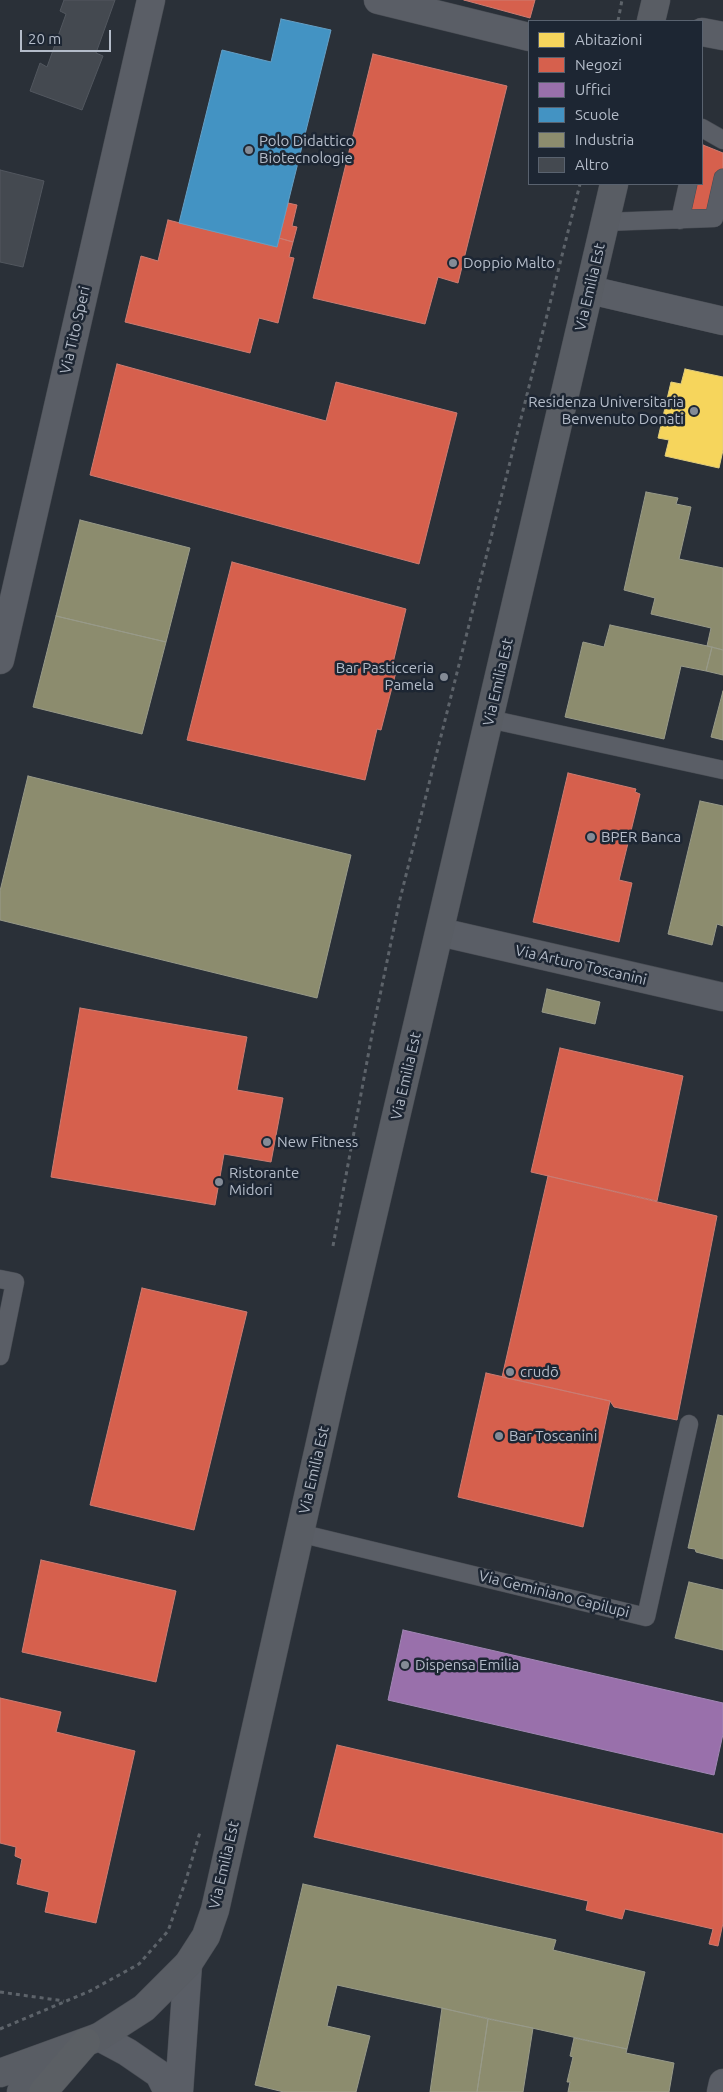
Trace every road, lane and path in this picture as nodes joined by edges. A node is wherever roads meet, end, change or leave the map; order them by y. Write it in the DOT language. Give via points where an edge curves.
graph roads {
  1 [pos="151,0"];
  2 [pos="378,0"];
  3 [pos="622,0"];
  4 [pos="618,20"];
  5 [pos="703,32"];
  6 [pos="723,36"];
  7 [pos="528,37"];
  8 [pos="703,129"];
  9 [pos="723,140"];
  10 [pos="723,178"];
  11 [pos="580,185"];
  12 [pos="614,185"];
  13 [pos="688,185"];
  14 [pos="680,220"];
  15 [pos="605,222"];
  16 [pos="590,290"];
  17 [pos="723,321"];
  18 [pos="0,660"];
  19 [pos="489,719"];
  20 [pos="723,770"];
  21 [pos="440,932"];
  22 [pos="723,997"];
  23 [pos="332,1250"];
  24 [pos="0,1279"];
  25 [pos="0,1356"];
  26 [pos="689,1424"];
  27 [pos="300,1533"];
  28 [pos="202,1825"];
  29 [pos="188,1964"];
  30 [pos="0,1992"];
  31 [pos="65,2002"];
  32 [pos="0,2030"];
  33 [pos="92,2040"];
  34 [pos="0,2073"];
  35 [pos="723,2083"];
  36 [pos="21,2092"];
  37 [pos="43,2092"];
  38 [pos="168,2092"];
  39 [pos="179,2092"];
  40 [pos="721,2092"];
  1 -- 18 [label="street, Via Tito Speri"];
  2 -- 7 [label="street"];
  3 -- 4 [label="path"];
  5 -- 6 [label="street"];
  8 -- 9 [label="lane"];
  10 -- 14 [label="lane" via="714,218"];
  11 -- 23 [label="path" via="400,899"];
  12 -- 15 [label="main road, Via Emilia Est"];
  13 -- 14 [label="lane"];
  14 -- 15 [label="lane"];
  15 -- 16 [label="main road, Via Emilia Est"];
  16 -- 17 [label="street"];
  16 -- 19 [label="main road, Via Emilia Est"];
  19 -- 20 [label="lane"];
  19 -- 21 [label="main road, Via Emilia Est"];
  21 -- 22 [label="street, Via Arturo Toscanini"];
  21 -- 27 [label="main road, Via Emilia Est"];
  24 -- 25 [label="lane" via="15,1282"];
  26 -- 27 [label="lane, Via Geminiano Capilupi" via="646,1616"];
  27 -- 29 [label="main road, Via Emilia Est" via="215,1910 206,1936"];
  28 -- 31 [label="path" via="168,1931 139,1964 90,1992"];
  29 -- 33 [label="main road, Via Emilia Est" via="144,2008"];
  29 -- 39 [label="street, Via Emilia Est"];
  30 -- 31 [label="path"];
  31 -- 32 [label="path"];
  33 -- 34 [label="main road, Via Emilia Est"];
  33 -- 36 [label="main road, Via Emilia Est"];
  33 -- 37 [label="highway"];
  33 -- 38 [label="street" via="128,2052 159,2074"];
  35 -- 40 [label="street"];
}
